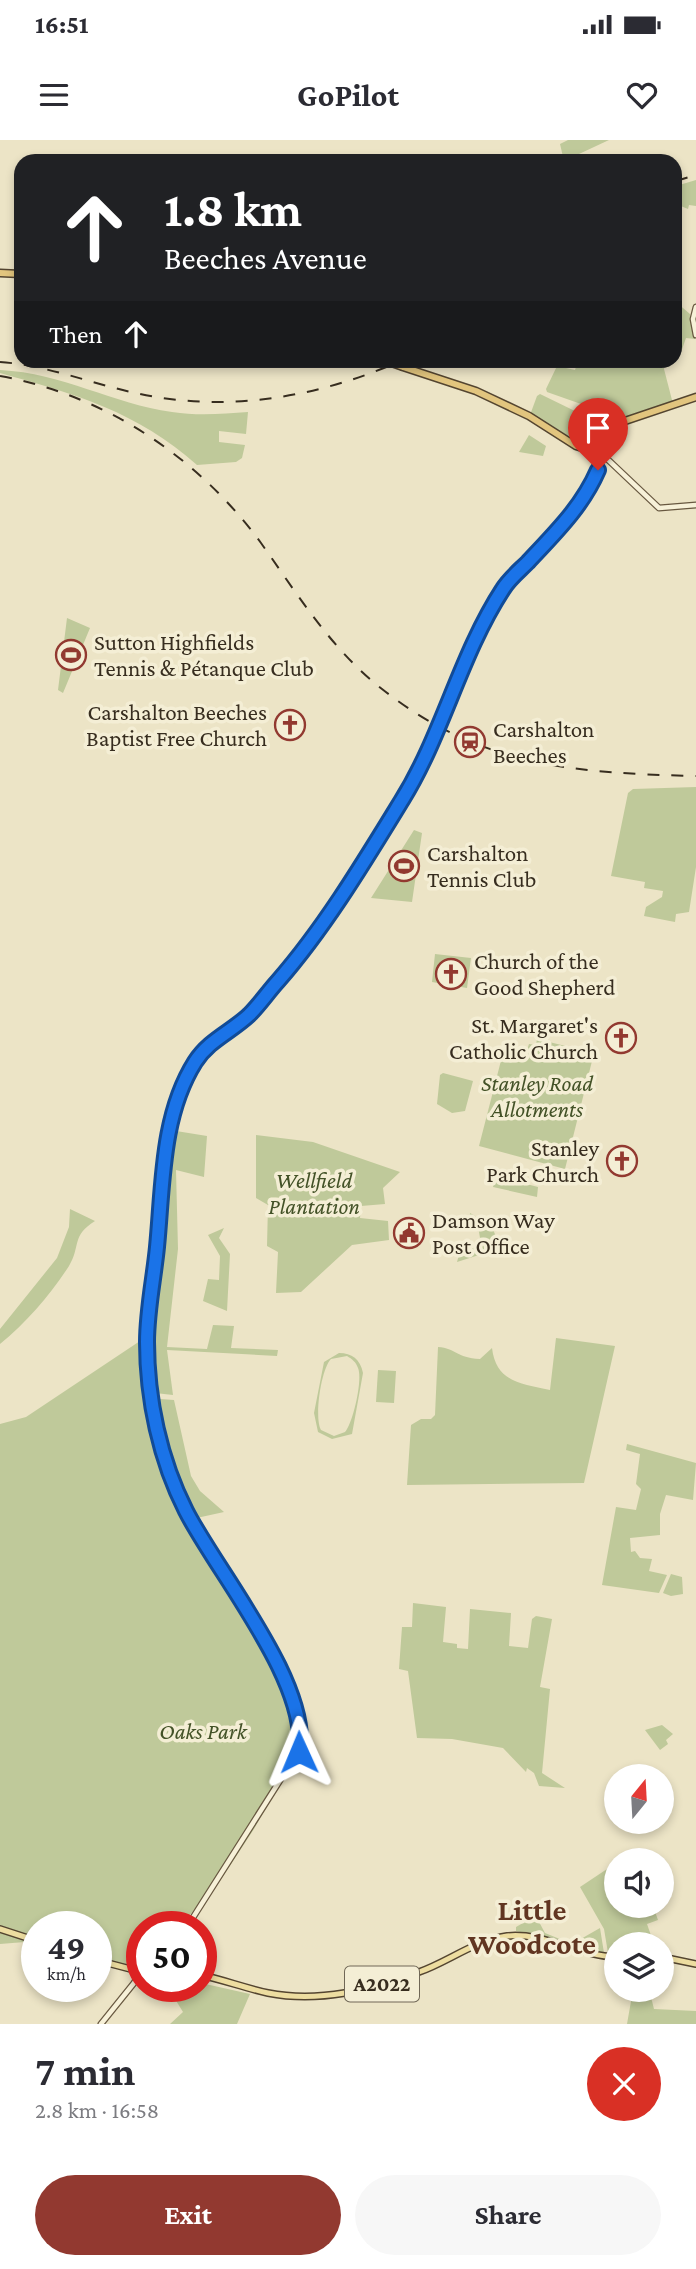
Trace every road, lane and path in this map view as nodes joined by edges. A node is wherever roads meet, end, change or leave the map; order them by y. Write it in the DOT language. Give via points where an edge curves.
graph roads {
  1 [pos="696,307"];
  2 [pos="696,335"];
  3 [pos="406,368"];
  4 [pos="696,397"];
  5 [pos="602,454"];
  6 [pos="696,505"];
  7 [pos="197,1911"];
  8 [pos="0,1929"];
  9 [pos="21,1936"];
  10 [pos="604,1955"];
  11 [pos="674,1959"];
  12 [pos="696,1964"];
  13 [pos="217,1979"];
  14 [pos="126,1993"];
  15 [pos="101,2024"];
  1 -- 2 [label="main road"];
  3 -- 5 [label="highway, bridge" via="476,391 529,416 576,446"];
  4 -- 5 [label="highway" via="615,424"];
  5 -- 6 [label="main road" via="659,508"];
  5 -- 7 [label="main road, bridge" via="582,502 504,587 471,649 413,782 324,920 248,1017 208,1044 178,1098 163,1163 147,1337 156,1426 169,1475 186,1511 265,1639 296,1712 301,1738 299,1752"];
  8 -- 9 [label="main road"];
  10 -- 13 [label="main road, A2022" via="512,1936 490,1939 419,1972 330,1996 281,1995"];
  11 -- 12 [label="main road"];
  14 -- 15 [label="main road"];
}
